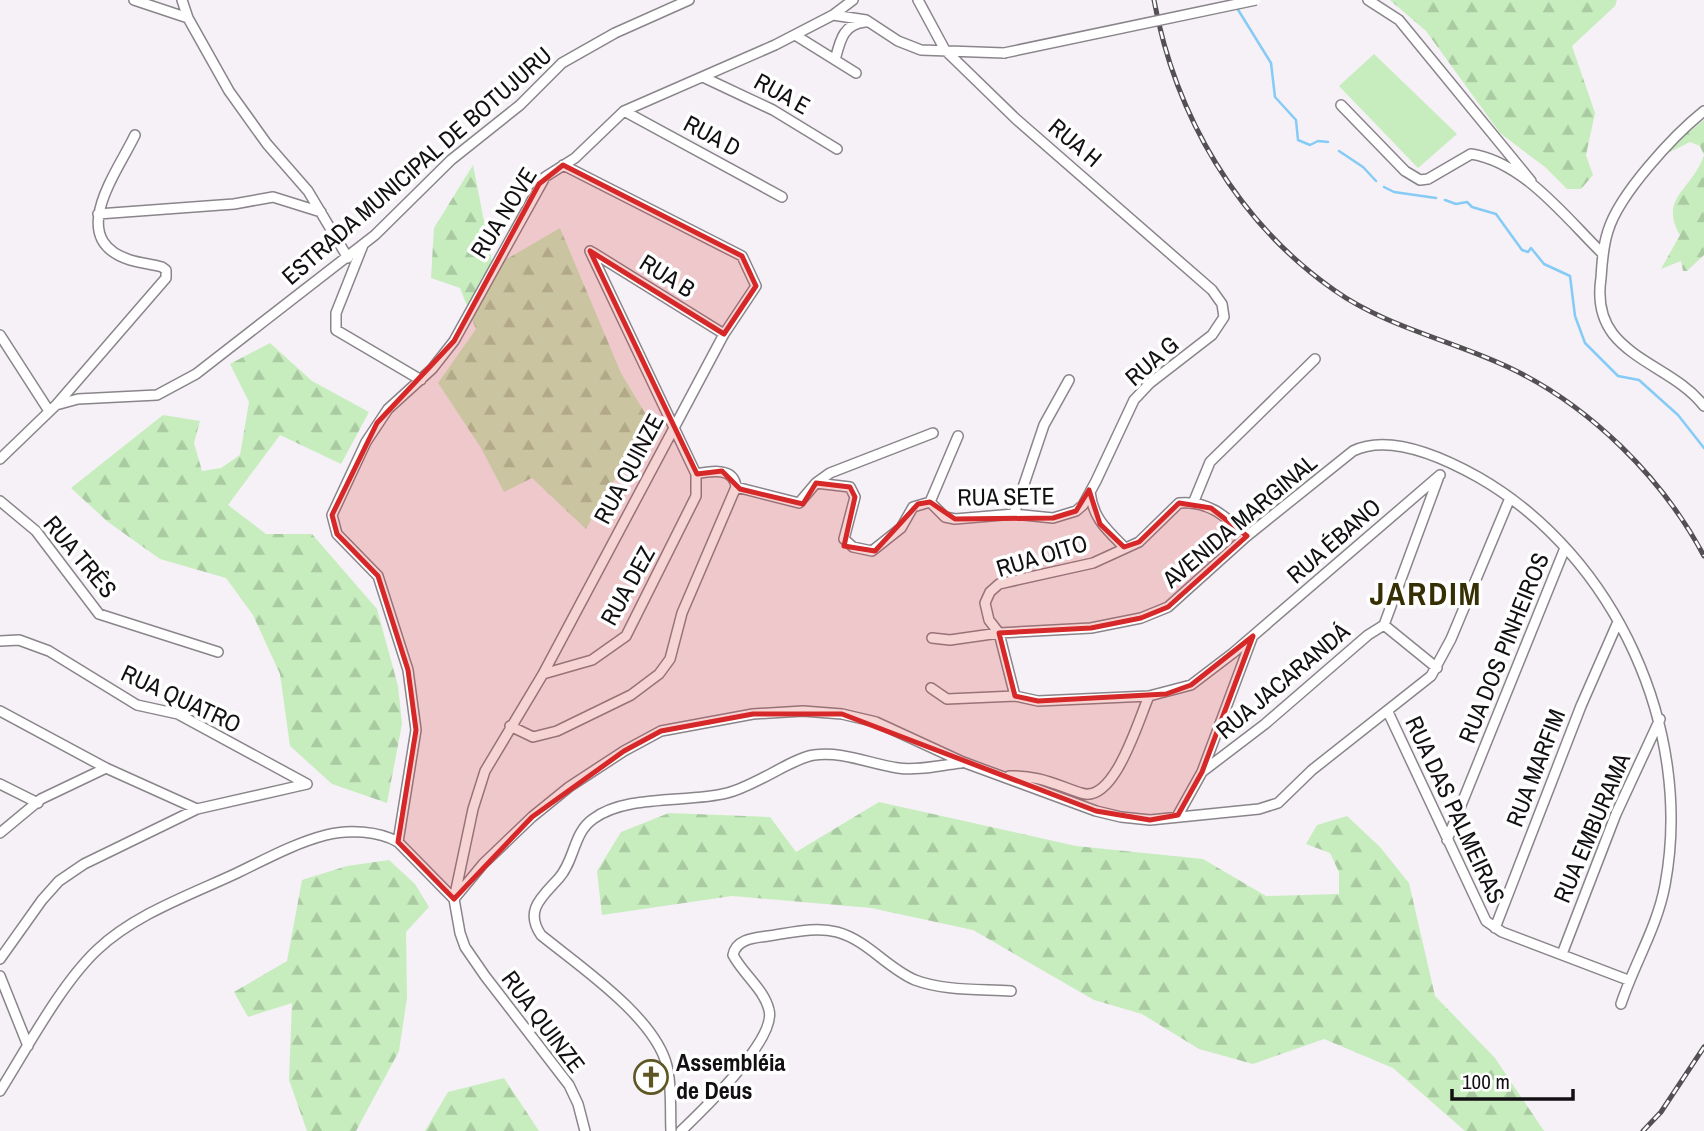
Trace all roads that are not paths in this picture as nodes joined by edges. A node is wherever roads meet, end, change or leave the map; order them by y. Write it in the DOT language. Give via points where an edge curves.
graph roads {
  1 [pos="134,0"];
  2 [pos="182,0"];
  3 [pos="689,0"];
  4 [pos="853,0"];
  5 [pos="918,0"];
  6 [pos="1256,0"];
  7 [pos="1368,0"];
  8 [pos="832,15"];
  9 [pos="188,18"];
  10 [pos="871,22"];
  11 [pos="795,35"];
  12 [pos="945,50"];
  13 [pos="835,60"];
  14 [pos="856,73"];
  15 [pos="705,78"];
  16 [pos="1341,105"];
  17 [pos="624,111"];
  18 [pos="1704,111"];
  19 [pos="135,135"];
  20 [pos="837,149"];
  21 [pos="563,165"];
  22 [pos="1541,194"];
  23 [pos="782,197"];
  24 [pos="323,213"];
  25 [pos="98,214"];
  26 [pos="364,243"];
  27 [pos="1603,254"];
  28 [pos="348,257"];
  29 [pos="1222,304"];
  30 [pos="724,334"];
  31 [pos="0,335"];
  32 [pos="1315,359"];
  33 [pos="421,380"];
  34 [pos="1069,380"];
  35 [pos="1704,406"];
  36 [pos="53,408"];
  37 [pos="673,428"];
  38 [pos="933,433"];
  39 [pos="958,436"];
  40 [pos="0,459"];
  41 [pos="1448,463"];
  42 [pos="696,474"];
  43 [pos="1440,475"];
  44 [pos="816,483"];
  45 [pos="736,487"];
  46 [pos="1089,489"];
  47 [pos="1510,498"];
  48 [pos="0,501"];
  49 [pos="930,502"];
  50 [pos="1194,502"];
  51 [pos="1014,514"];
  52 [pos="1247,536"];
  53 [pos="1124,547"];
  54 [pos="1566,548"];
  55 [pos="1617,624"];
  56 [pos="1384,625"];
  57 [pos="999,633"];
  58 [pos="1253,636"];
  59 [pos="932,638"];
  60 [pos="0,641"];
  61 [pos="218,652"];
  62 [pos="1437,668"];
  63 [pos="543,674"];
  64 [pos="931,688"];
  65 [pos="1015,696"];
  66 [pos="1149,696"];
  67 [pos="0,711"];
  68 [pos="1388,712"];
  69 [pos="1660,719"];
  70 [pos="510,726"];
  71 [pos="963,762"];
  72 [pos="106,768"];
  73 [pos="1202,772"];
  74 [pos="1005,777"];
  75 [pos="0,784"];
  76 [pos="38,803"];
  77 [pos="197,809"];
  78 [pos="1178,816"];
  79 [pos="0,833"];
  80 [pos="1447,840"];
  81 [pos="398,842"];
  82 [pos="454,899"];
  83 [pos="1495,928"];
  84 [pos="1562,954"];
  85 [pos="0,959"];
  86 [pos="0,976"];
  87 [pos="1628,980"];
  88 [pos="1011,991"];
  89 [pos="1621,1004"];
  90 [pos="28,1046"];
  91 [pos="0,1091"];
  92 [pos="585,1131"];
  93 [pos="671,1131"];
  94 [pos="681,1131"];
  1 -- 9 [label="street"];
  2 -- 9 [label="street"];
  3 -- 26 [label="street, ESTRADA MUNICIPAL DE BOTUJURU" via="562,63"];
  4 -- 8 [label="street, RUA NOVE"];
  5 -- 12 [label="street, RUA H"];
  6 -- 12 [label="street, bridge" via="1004,52"];
  7 -- 22 [label="street" via="1399,20"];
  8 -- 10 [label="street"];
  8 -- 11 [label="street, RUA NOVE"];
  9 -- 24 [label="street" via="229,91"];
  10 -- 12 [label="street" via="910,47"];
  10 -- 13 [label="street" via="848,27"];
  11 -- 13 [label="street"];
  11 -- 15 [label="street, RUA NOVE"];
  12 -- 29 [label="street, RUA H" via="1016,119 1170,251"];
  13 -- 14 [label="street"];
  15 -- 17 [label="street, RUA NOVE"];
  15 -- 20 [label="street, RUA E" via="773,110"];
  16 -- 22 [label="street" via="1415,178 1428,179 1471,154 1496,160"];
  17 -- 21 [label="street, RUA NOVE"];
  17 -- 23 [label="street, RUA D"];
  18 -- 27 [label="street" via="1675,135 1622,204 1608,229"];
  19 -- 25 [label="street"];
  21 -- 30 [label="street, RUA QUINZE" via="742,256 756,286"];
  21 -- 33 [label="street, RUA NOVE" via="539,184 454,341"];
  22 -- 27 [label="street"];
  24 -- 25 [label="street" via="273,197"];
  24 -- 28 [label="street"];
  25 -- 36 [label="street" via="96,225 104,244 130,260 162,267 166,278"];
  26 -- 28 [label="street, ESTRADA MUNICIPAL DE BOTUJURU"];
  26 -- 33 [label="street" via="334,322 341,335"];
  27 -- 35 [label="street" via="1600,294 1605,322 1630,349 1674,377"];
  28 -- 36 [label="street, ESTRADA MUNICIPAL DE BOTUJURU" via="166,392 69,400"];
  29 -- 46 [label="street, RUA G" via="1221,326 1134,400"];
  30 -- 37 [label="street, RUA QUINZE"];
  30 -- 37 [label="street, RUA B" via="590,251"];
  31 -- 36 [label="street"];
  32 -- 50 [label="street" via="1210,463"];
  33 -- 81 [label="street, RUA NOVE" via="377,423 332,515 343,541 378,576 396,624 415,710 416,730"];
  34 -- 51 [label="street" via="1044,425"];
  36 -- 40 [label="street"];
  37 -- 42 [label="street"];
  37 -- 63 [label="street, RUA QUINZE"];
  38 -- 44 [label="street" via="830,473"];
  39 -- 49 [label="street"];
  41 -- 43 [label="street, RUA JACARANDÁ"];
  41 -- 47 [label="street, AVENIDA MARGINAL"];
  41 -- 52 [label="street, AVENIDA MARGINAL" via="1379,443 1353,451"];
  42 -- 45 [label="street" via="722,471 733,478"];
  42 -- 63 [label="street, RUA DEZ" via="696,496 626,636 592,660"];
  43 -- 56 [label="street, RUA JACARANDÁ"];
  43 -- 58 [label="street, RUA ÉBANO"];
  44 -- 45 [label="street" via="799,503"];
  44 -- 49 [label="street" via="854,491 844,539 853,547 872,551 901,528 913,507"];
  45 -- 70 [label="street" via="682,613 670,659 659,674 631,695 557,731 533,737"];
  46 -- 51 [label="street, RUA SETE" via="1083,505 1066,516"];
  46 -- 53 [label="street, RUA SETE" via="1100,524"];
  47 -- 54 [label="street, AVENIDA MARGINAL"];
  47 -- 62 [label="street"];
  48 -- 61 [label="street, RUA TRÊS" via="36,531 99,614"];
  49 -- 51 [label="street, RUA SETE" via="944,517 955,519"];
  50 -- 52 [label="street" via="1222,513"];
  50 -- 53 [label="street, RUA OITO" via="1179,503 1139,542"];
  52 -- 57 [label="street, AVENIDA MARGINAL" via="1168,607 1141,618 1091,628"];
  53 -- 57 [label="street, RUA OITO" via="1093,563 999,584 985,603 989,620"];
  54 -- 55 [label="street, AVENIDA MARGINAL" via="1592,579"];
  54 -- 80 [label="street, RUA DOS PINHEIROS"];
  55 -- 69 [label="street, AVENIDA MARGINAL" via="1652,692"];
  55 -- 83 [label="street, RUA MARFIM"];
  56 -- 62 [label="street"];
  56 -- 73 [label="street, RUA JACARANDÁ"];
  57 -- 59 [label="street, AVENIDA MARGINAL"];
  57 -- 65 [label="street"];
  58 -- 66 [label="street" via="1191,685"];
  58 -- 73 [label="street"];
  60 -- 77 [label="street, RUA QUATRO" via="19,640 49,651 137,705 178,714 307,784"];
  62 -- 68 [label="street"];
  63 -- 70 [label="street"];
  64 -- 65 [label="street" via="947,699"];
  65 -- 66 [label="street" via="1038,701"];
  66 -- 74 [label="street" via="1112,780 1096,794 1084,795 1033,776"];
  67 -- 72 [label="street"];
  68 -- 78 [label="street, RUA DAS PALMEIRAS" via="1311,770 1278,803 1259,809"];
  68 -- 80 [label="street, RUA DAS PALMEIRAS"];
  69 -- 84 [label="street, RUA EMBURAMA" via="1616,814"];
  69 -- 87 [label="street, AVENIDA MARGINAL" via="1671,799 1670,846 1659,912"];
  70 -- 82 [label="street" via="478,789"];
  71 -- 74 [label="street, RUA DAS PALMEIRAS"];
  71 -- 82 [label="street, RUA DAS PALMEIRAS" via="876,722 842,714 803,710 753,714 661,730 569,787 532,817"];
  71 -- 93 [label="street" via="900,769 838,755 813,755 727,793 616,807 589,821 563,874 536,904 533,923 541,935 629,1008 657,1044 667,1064"];
  72 -- 76 [label="street"];
  72 -- 77 [label="street"];
  73 -- 78 [label="street"];
  74 -- 78 [label="street, RUA DAS PALMEIRAS" via="1121,817 1150,820"];
  75 -- 76 [label="street"];
  76 -- 79 [label="street"];
  77 -- 85 [label="street" via="83,864 59,881 24,920"];
  80 -- 83 [label="street, RUA DAS PALMEIRAS" via="1480,914"];
  81 -- 82 [label="street"];
  81 -- 90 [label="street" via="375,834 328,834 151,914 94,952"];
  82 -- 92 [label="street, RUA QUINZE" via="465,947 569,1085"];
  83 -- 84 [label="street"];
  84 -- 87 [label="street"];
  86 -- 90 [label="street"];
  87 -- 89 [label="street, AVENIDA MARGINAL"];
  88 -- 94 [label="street" via="934,986 915,980 836,931 816,929 741,942 733,955 763,996 771,1022 728,1082"];
  90 -- 91 [label="street"];
}
